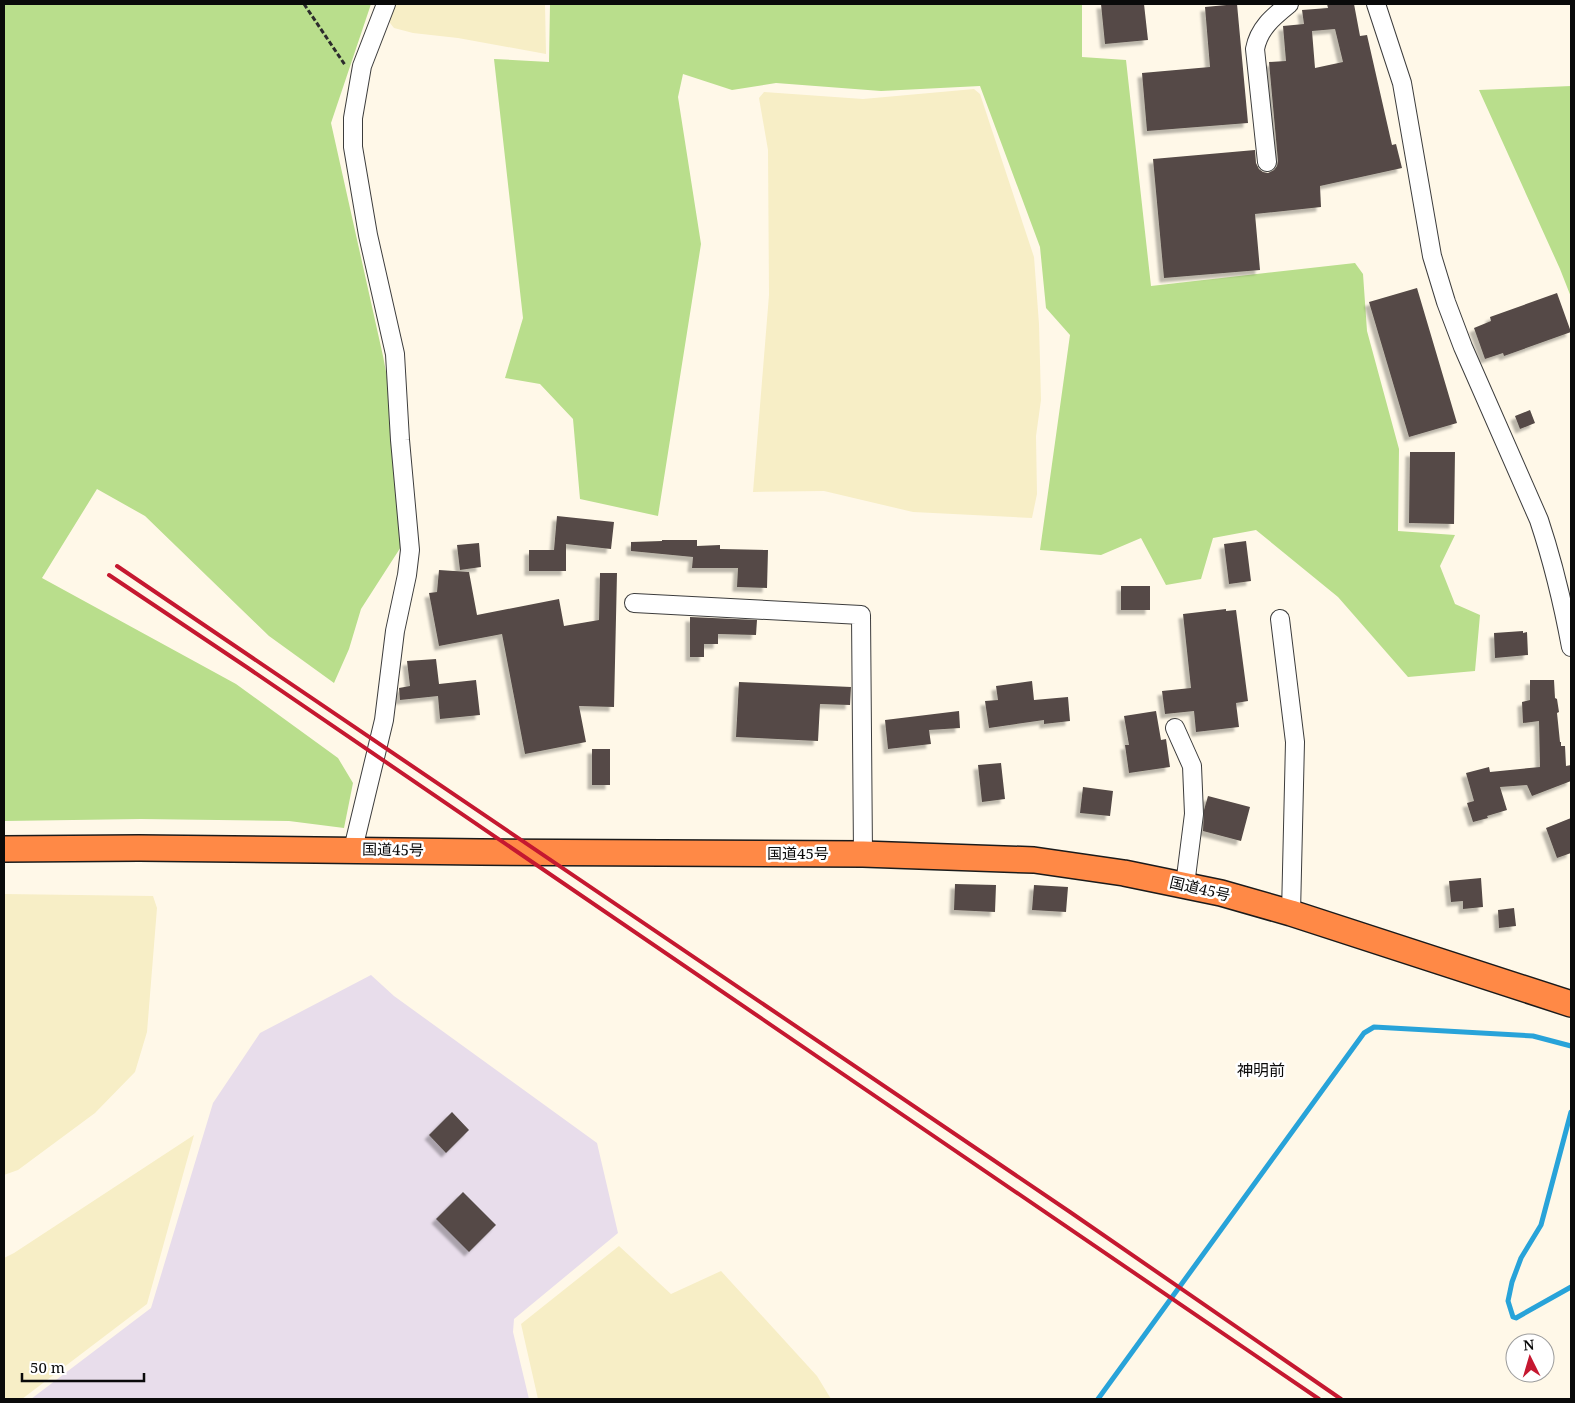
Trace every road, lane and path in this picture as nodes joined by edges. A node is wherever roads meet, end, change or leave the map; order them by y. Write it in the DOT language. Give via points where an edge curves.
graph roads {
  1 [pos="304,4"];
  2 [pos="386,4"];
  3 [pos="1289,4"];
  4 [pos="1376,4"];
  5 [pos="358,84"];
  6 [pos="1267,162"];
  7 [pos="634,602"];
  8 [pos="1280,619"];
  9 [pos="1571,647"];
  10 [pos="1174,728"];
  11 [pos="4,849"];
  12 [pos="353,850"];
  13 [pos="863,854"];
  14 [pos="1185,885"];
  15 [pos="1291,914"];
  16 [pos="1571,1004"];
  1 -- 5 [label="path"];
  2 -- 5 [label="street"];
  3 -- 6 [label="street" via="1261,30 1255,49"];
  4 -- 9 [label="street" via="1402,83 1432,256 1463,347 1539,520 1559,586"];
  5 -- 12 [label="street" via="352,118 353,147 368,235 395,354 410,550 395,631 384,720"];
  7 -- 13 [label="street" via="861,615"];
  8 -- 15 [label="street" via="1295,742"];
  10 -- 14 [label="street" via="1192,766 1194,814"];
  11 -- 12 [label="highway, 国道45号"];
  12 -- 13 [label="highway, 国道45号"];
  13 -- 14 [label="highway, 国道45号" via="1034,860"];
  14 -- 15 [label="highway, 国道45号"];
  15 -- 16 [label="highway, 国道45号"];
}
